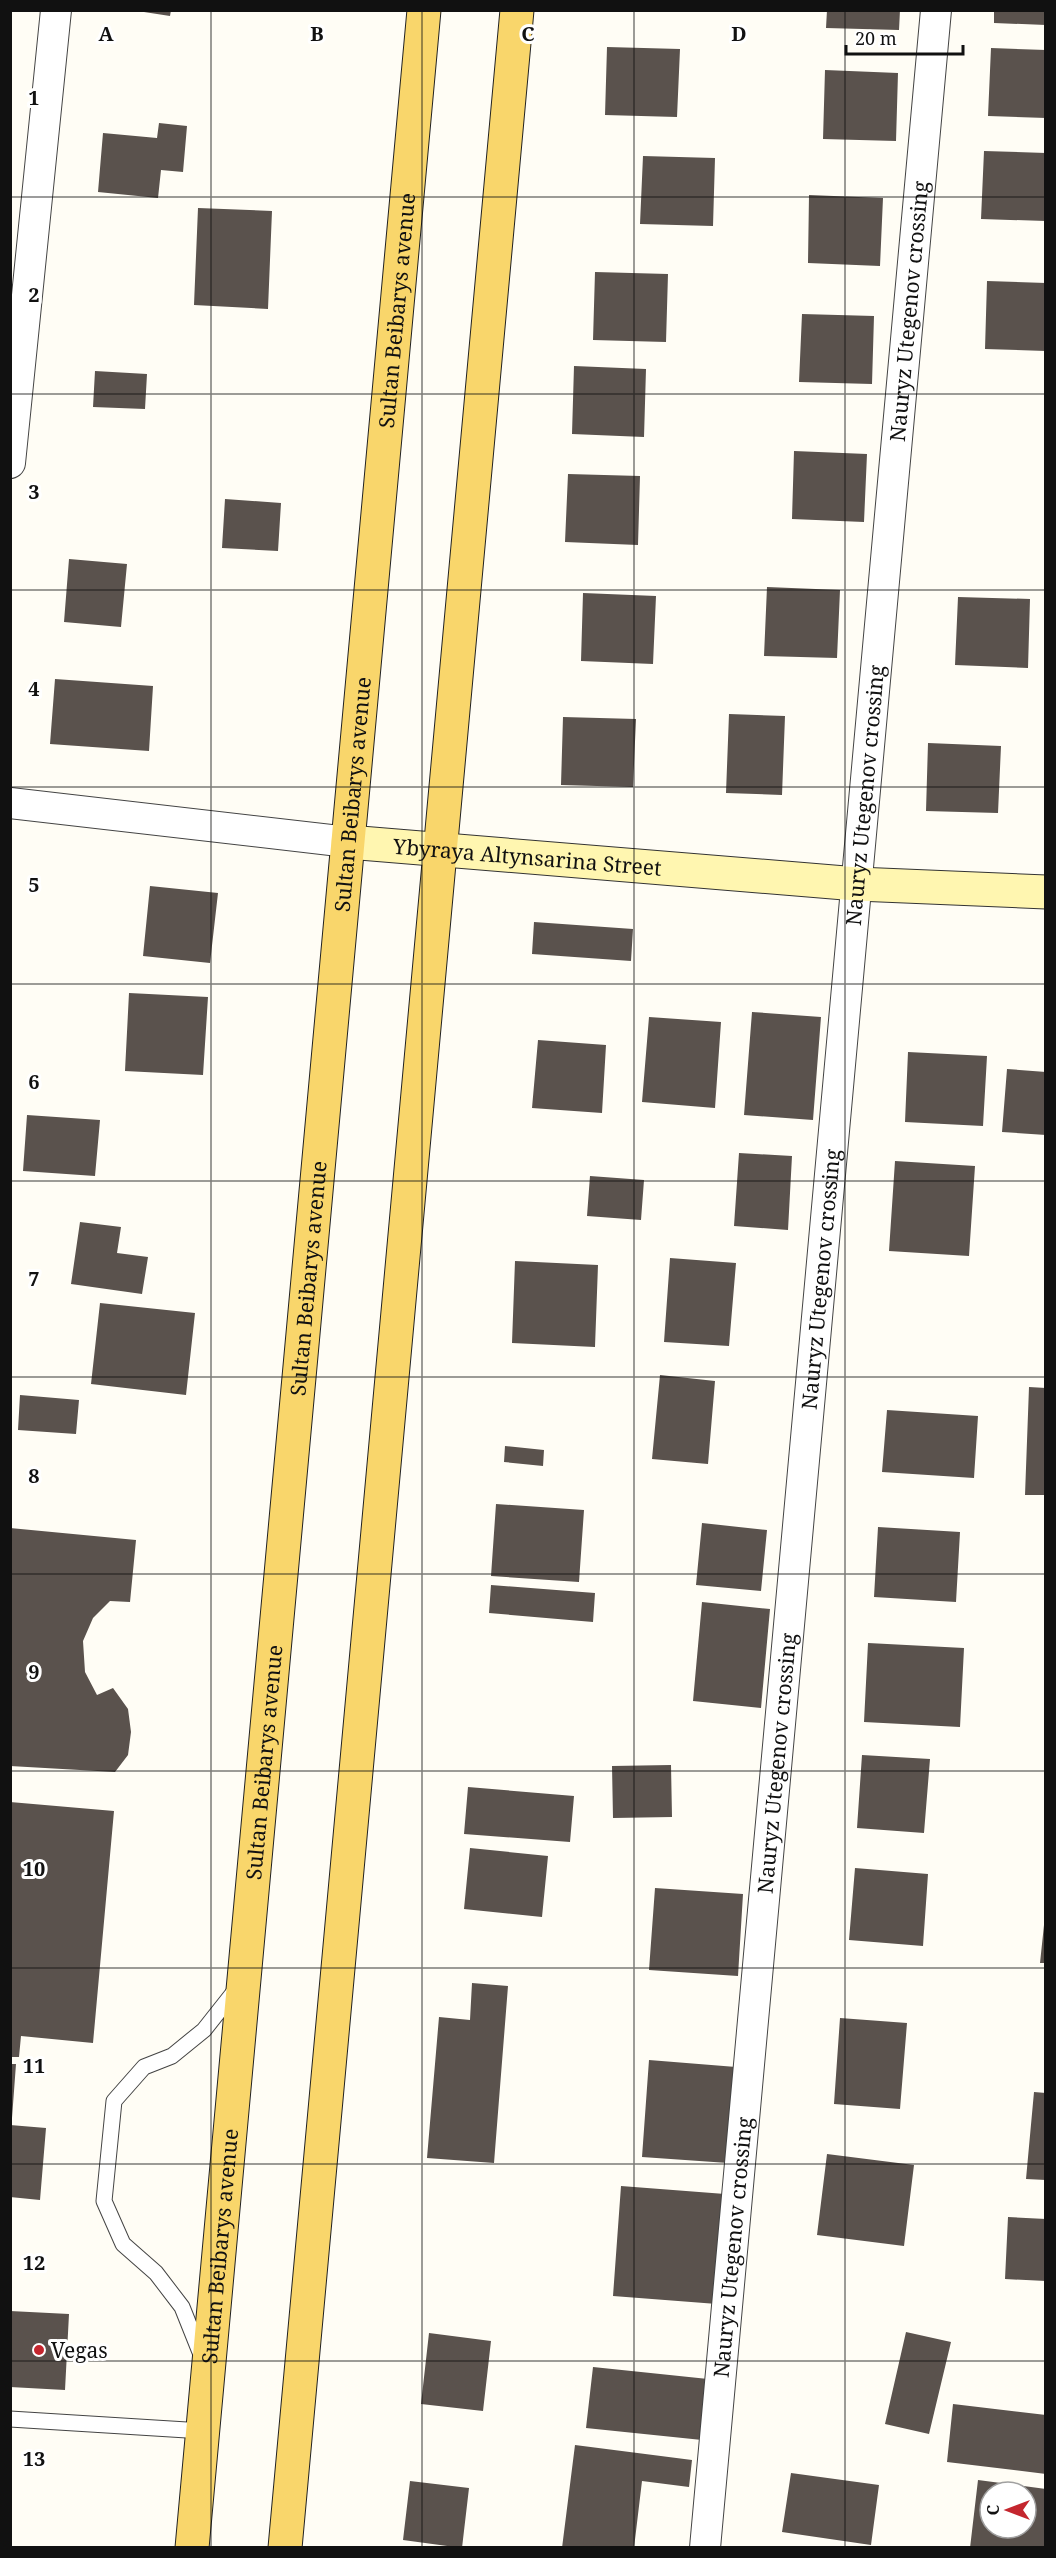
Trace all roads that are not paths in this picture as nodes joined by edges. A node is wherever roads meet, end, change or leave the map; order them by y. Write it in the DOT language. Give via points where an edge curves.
graph roads {
  1 [pos="56,10"];
  2 [pos="424,10"];
  3 [pos="517,10"];
  4 [pos="936,10"];
  5 [pos="10,463"];
  6 [pos="10,803"];
  7 [pos="348,842"];
  8 [pos="440,850"];
  9 [pos="856,884"];
  10 [pos="1046,891"];
  11 [pos="245,1977"];
  12 [pos="208,2374"];
  13 [pos="10,2420"];
  14 [pos="203,2431"];
  15 [pos="192,2547"];
  16 [pos="285,2547"];
  17 [pos="705,2547"];
  1 -- 5 [label="street"];
  2 -- 7 [label="main road, Sultan Beibarys avenue"];
  3 -- 8 [label="main road"];
  4 -- 9 [label="street, Nauryz Utegenov crossing"];
  6 -- 7 [label="street, Ybyraya Altynsarina Street"];
  7 -- 8 [label="street, Ybyraya Altynsarina Street"];
  7 -- 11 [label="main road, Sultan Beibarys avenue"];
  8 -- 9 [label="street, Ybyraya Altynsarina Street"];
  8 -- 16 [label="main road"];
  9 -- 10 [label="street, Ybyraya Altynsarina Street"];
  9 -- 17 [label="street, Nauryz Utegenov crossing"];
  11 -- 12 [label="main road, Sultan Beibarys avenue"];
  11 -- 12 [label="lane" via="204,2030 172,2056 144,2067 114,2101 104,2201 123,2244 156,2273 182,2307"];
  12 -- 14 [label="main road, Sultan Beibarys avenue"];
  13 -- 14 [label="lane"];
  14 -- 15 [label="main road, Sultan Beibarys avenue"];
}
